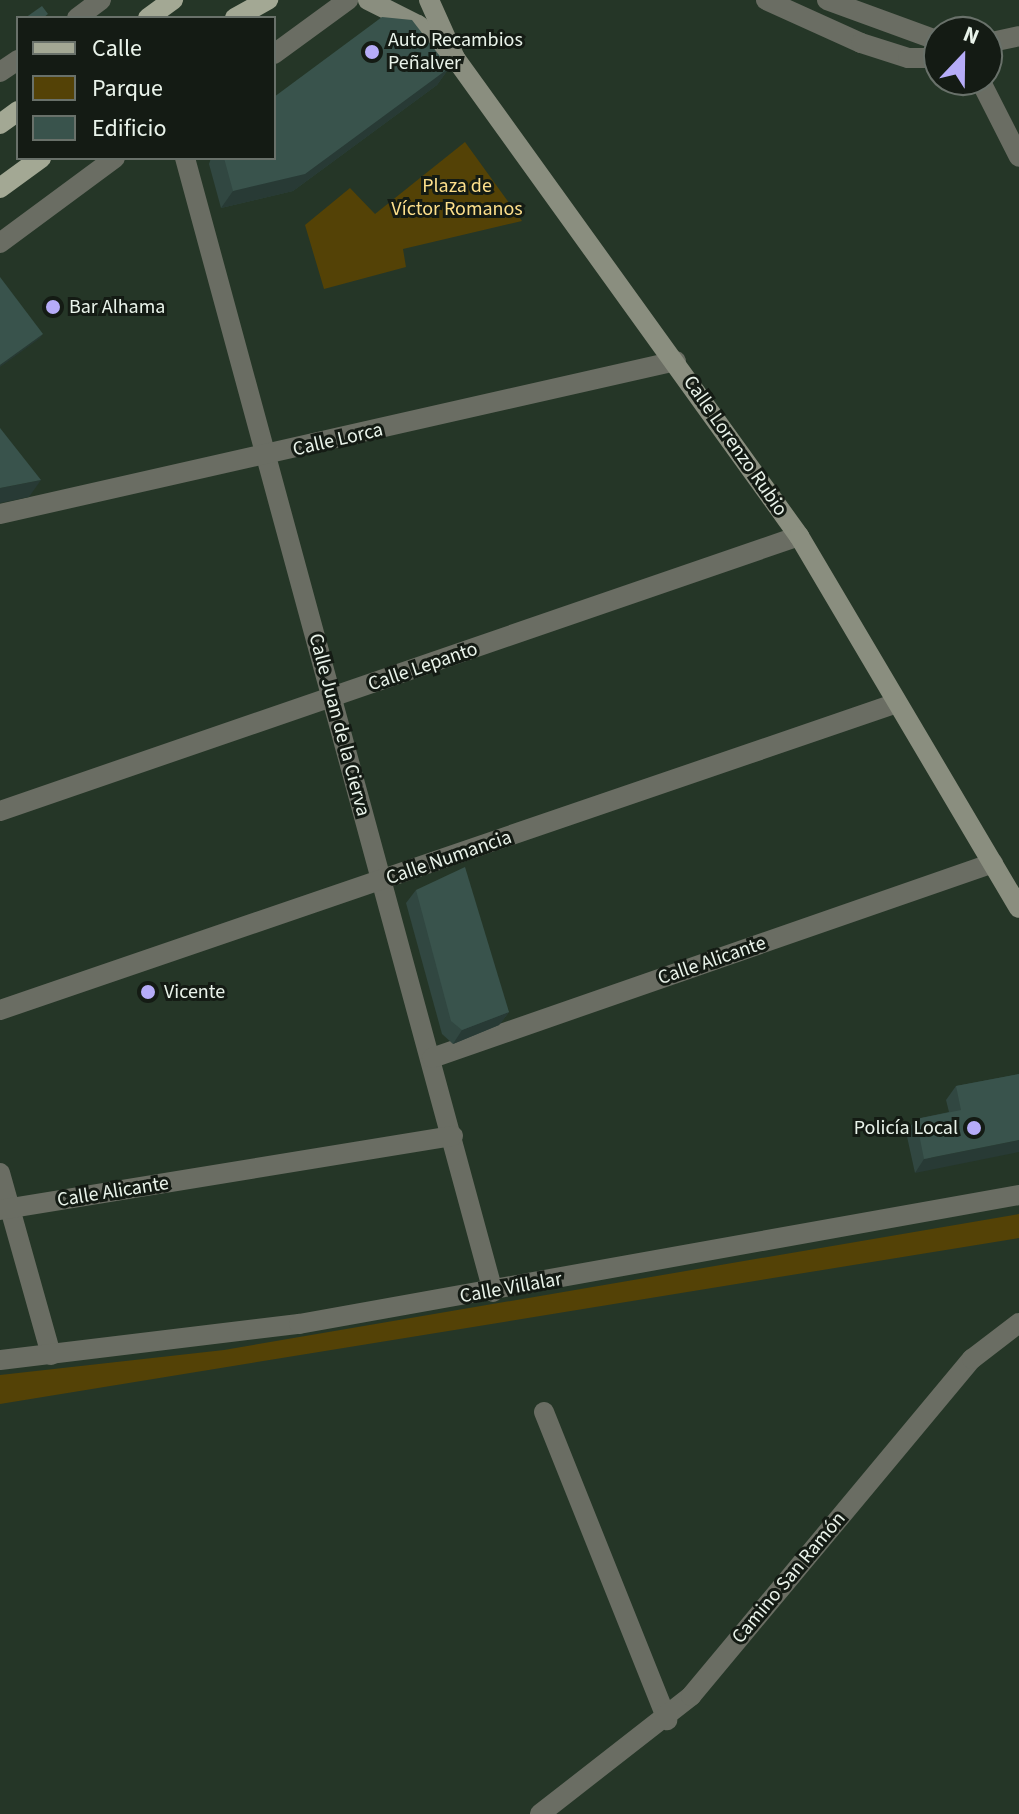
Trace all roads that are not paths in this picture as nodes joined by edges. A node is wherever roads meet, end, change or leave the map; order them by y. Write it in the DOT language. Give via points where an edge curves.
graph roads {
  1 [pos="101,0"];
  2 [pos="173,0"];
  3 [pos="268,0"];
  4 [pos="348,0"];
  5 [pos="368,0"];
  6 [pos="429,0"];
  7 [pos="766,0"];
  8 [pos="827,0"];
  9 [pos="80,16"];
  10 [pos="151,16"];
  11 [pos="239,16"];
  12 [pos="923,35"];
  13 [pos="276,53"];
  14 [pos="455,58"];
  15 [pos="923,58"];
  16 [pos="988,96"];
  17 [pos="1019,157"];
  18 [pos="38,160"];
  19 [pos="112,160"];
  20 [pos="186,160"];
  21 [pos="0,188"];
  22 [pos="0,243"];
  23 [pos="676,361"];
  24 [pos="266,457"];
  25 [pos="0,514"];
  26 [pos="799,536"];
  27 [pos="332,698"];
  28 [pos="897,703"];
  29 [pos="0,811"];
  30 [pos="993,863"];
  31 [pos="381,881"];
  32 [pos="1019,908"];
  33 [pos="0,1010"];
  34 [pos="432,1058"];
  35 [pos="453,1136"];
  36 [pos="0,1173"];
  37 [pos="1019,1195"];
  38 [pos="4,1210"];
  39 [pos="493,1292"];
  40 [pos="1019,1323"];
  41 [pos="51,1355"];
  42 [pos="0,1360"];
  43 [pos="544,1412"];
  44 [pos="667,1720"];
  45 [pos="540,1814"];
  1 -- 9 [label="street"];
  2 -- 10 [label="main road"];
  3 -- 11 [label="main road"];
  4 -- 13 [label="street"];
  5 -- 14 [label="main road" via="418,25"];
  6 -- 14 [label="main road, Calle Lorenzo Rubio"];
  7 -- 15 [label="street" via="861,43"];
  8 -- 12 [label="street"];
  14 -- 23 [label="main road, Calle Lorenzo Rubio"];
  16 -- 17 [label="street"];
  18 -- 21 [label="main road"];
  19 -- 22 [label="street"];
  20 -- 24 [label="street, Calle Juan de la Cierva"];
  23 -- 24 [label="street, Calle Lorca"];
  23 -- 26 [label="main road, Calle Lorenzo Rubio"];
  24 -- 25 [label="street, Calle Lorca"];
  24 -- 27 [label="street, Calle Juan de la Cierva"];
  26 -- 27 [label="street, Calle Lepanto"];
  26 -- 28 [label="main road, Calle Lorenzo Rubio"];
  27 -- 29 [label="street, Calle Lepanto"];
  27 -- 31 [label="street, Calle Juan de la Cierva"];
  28 -- 30 [label="main road, Calle Lorenzo Rubio"];
  28 -- 31 [label="street, Calle Numancia"];
  30 -- 32 [label="main road, Calle Lorenzo Rubio"];
  30 -- 34 [label="street, Calle Alicante"];
  31 -- 33 [label="street, Calle Numancia"];
  31 -- 34 [label="street, Calle Juan de la Cierva"];
  34 -- 35 [label="street, Calle Juan de la Cierva"];
  35 -- 38 [label="street, Calle Alicante"];
  35 -- 39 [label="street, Calle Juan de la Cierva"];
  36 -- 38 [label="street"];
  37 -- 39 [label="street, Calle Villalar"];
  38 -- 41 [label="street"];
  39 -- 41 [label="street, Calle Villalar"];
  40 -- 44 [label="street, Camino San Ramón" via="972,1359"];
  41 -- 42 [label="street, Calle Villalar"];
  43 -- 44 [label="street"];
  44 -- 45 [label="street, Camino San Ramón"];
}
